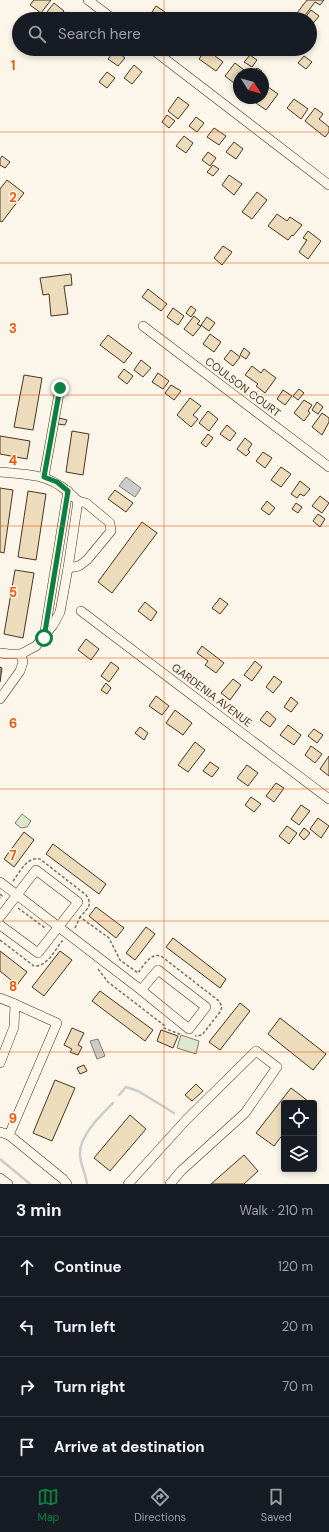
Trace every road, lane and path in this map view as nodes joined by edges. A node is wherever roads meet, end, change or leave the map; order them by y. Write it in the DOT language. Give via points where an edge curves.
graph roads {
  1 [pos="88,0"];
  2 [pos="104,12"];
  3 [pos="161,56"];
  4 [pos="329,185"];
  5 [pos="143,326"];
  6 [pos="60,388"];
  7 [pos="329,467"];
  8 [pos="0,472"];
  9 [pos="44,477"];
  10 [pos="68,491"];
  11 [pos="78,501"];
  12 [pos="68,568"];
  13 [pos="81,611"];
  14 [pos="44,638"];
  15 [pos="0,653"];
  16 [pos="21,654"];
  17 [pos="0,699"];
  18 [pos="329,799"];
  19 [pos="0,882"];
  20 [pos="1,896"];
  21 [pos="14,900"];
  22 [pos="0,917"];
  23 [pos="0,925"];
  24 [pos="55,930"];
  25 [pos="62,941"];
  26 [pos="141,990"];
  27 [pos="0,998"];
  28 [pos="15,1004"];
  29 [pos="0,1063"];
  30 [pos="0,1132"];
  31 [pos="9,1136"];
  32 [pos="0,1178"];
  33 [pos="8,1184"];
  34 [pos="67,1184"];
  35 [pos="128,1184"];
  36 [pos="170,1184"];
  1 -- 2 [label="street"];
  3 -- 4 [label="street"];
  5 -- 7 [label="street, COULSON COURT"];
  6 -- 9 [label="street"];
  8 -- 9 [label="street"];
  9 -- 10 [label="street" via="57,482"];
  10 -- 11 [label="street"];
  10 -- 14 [label="street"];
  11 -- 12 [label="street"];
  11 -- 12 [label="street" via="86,503 110,523 111,531 87,560 79,566"];
  12 -- 14 [label="street" via="60,612"];
  13 -- 18 [label="street, GARDENIA AVENUE"];
  14 -- 16 [label="street"];
  15 -- 16 [label="street"];
  16 -- 17 [label="street" via="23,662 20,671"];
  19 -- 21 [label="street"];
  20 -- 21 [label="path"];
  21 -- 22 [label="street"];
  21 -- 24 [label="street"];
  21 -- 24 [label="path"];
  21 -- 24 [label="street" via="36,870 78,902"];
  23 -- 24 [label="street" via="38,953"];
  24 -- 25 [label="path"];
  24 -- 26 [label="street"];
  26 -- 26 [label="street" via="158,970 206,1007 189,1029"];
  27 -- 28 [label="street"];
  28 -- 29 [label="street" via="14,1026"];
  28 -- 31 [label="street" via="57,1023"];
  30 -- 31 [label="street"];
  31 -- 34 [label="street" via="63,1178"];
  32 -- 33 [label="street"];
  35 -- 36 [label="street" via="187,1119 256,1051 277,1067 245,1113"];
}
